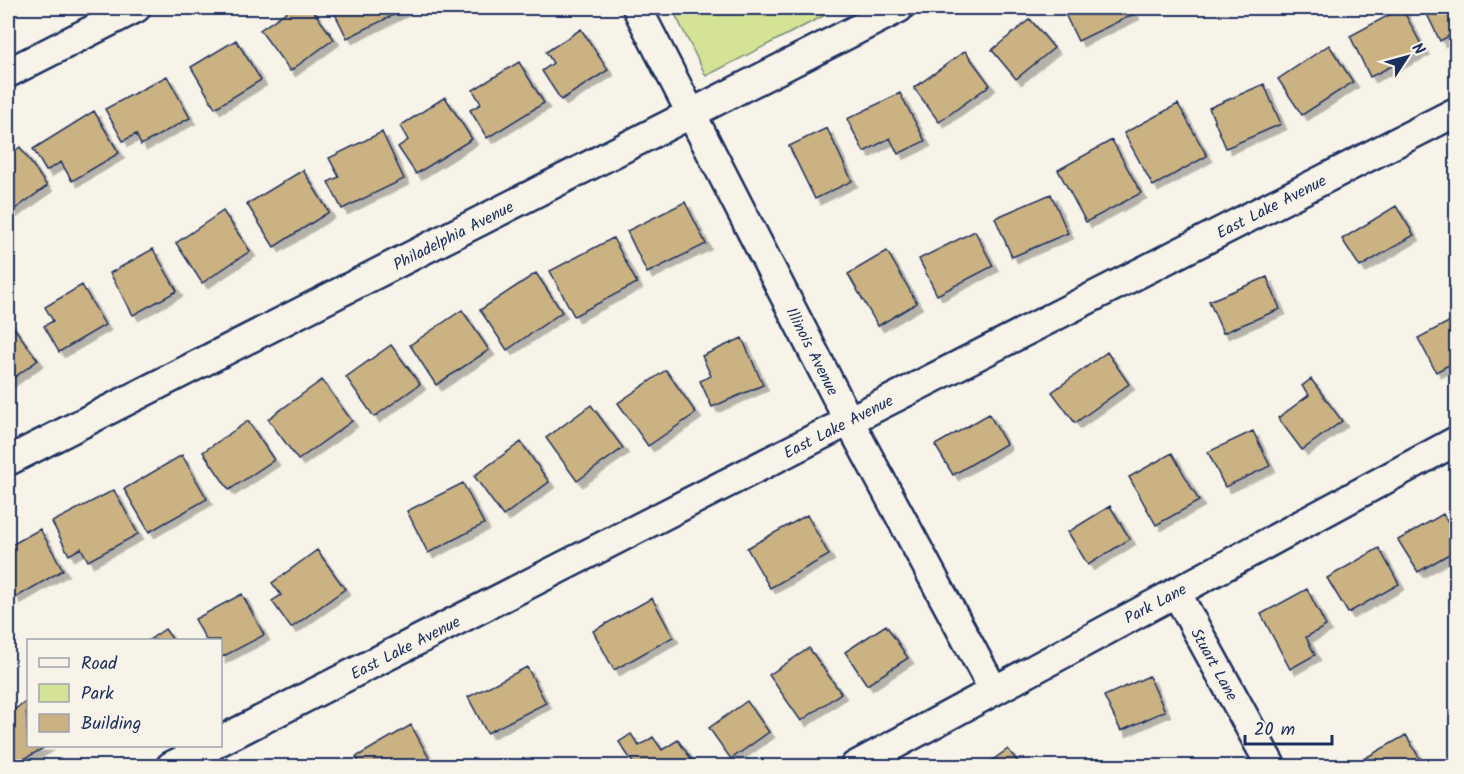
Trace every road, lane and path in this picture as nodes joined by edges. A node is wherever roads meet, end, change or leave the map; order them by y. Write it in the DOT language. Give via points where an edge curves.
graph roads {
  1 [pos="136,8"];
  2 [pos="637,8"];
  3 [pos="898,8"];
  4 [pos="8,73"];
  5 [pos="1456,112"];
  6 [pos="691,113"];
  7 [pos="849,421"];
  8 [pos="1456,441"];
  9 [pos="8,461"];
  10 [pos="1176,592"];
  11 [pos="994,691"];
  12 [pos="222,740"];
  13 [pos="210,747"];
  14 [pos="171,766"];
  15 [pos="855,766"];
  16 [pos="1271,766"];
  1 -- 4 [label="street"];
  2 -- 6 [label="street, Illinois Avenue"];
  3 -- 6 [label="street, Philadelphia Avenue"];
  5 -- 7 [label="street, East Lake Avenue"];
  6 -- 7 [label="street, Illinois Avenue"];
  6 -- 9 [label="street, Philadelphia Avenue"];
  7 -- 11 [label="street, Illinois Avenue"];
  7 -- 12 [label="street, East Lake Avenue"];
  8 -- 10 [label="street, Park Lane"];
  10 -- 11 [label="street, Park Lane"];
  10 -- 16 [label="street, Stuart Lane"];
  11 -- 15 [label="street, Park Lane"];
  13 -- 14 [label="street"];
}
